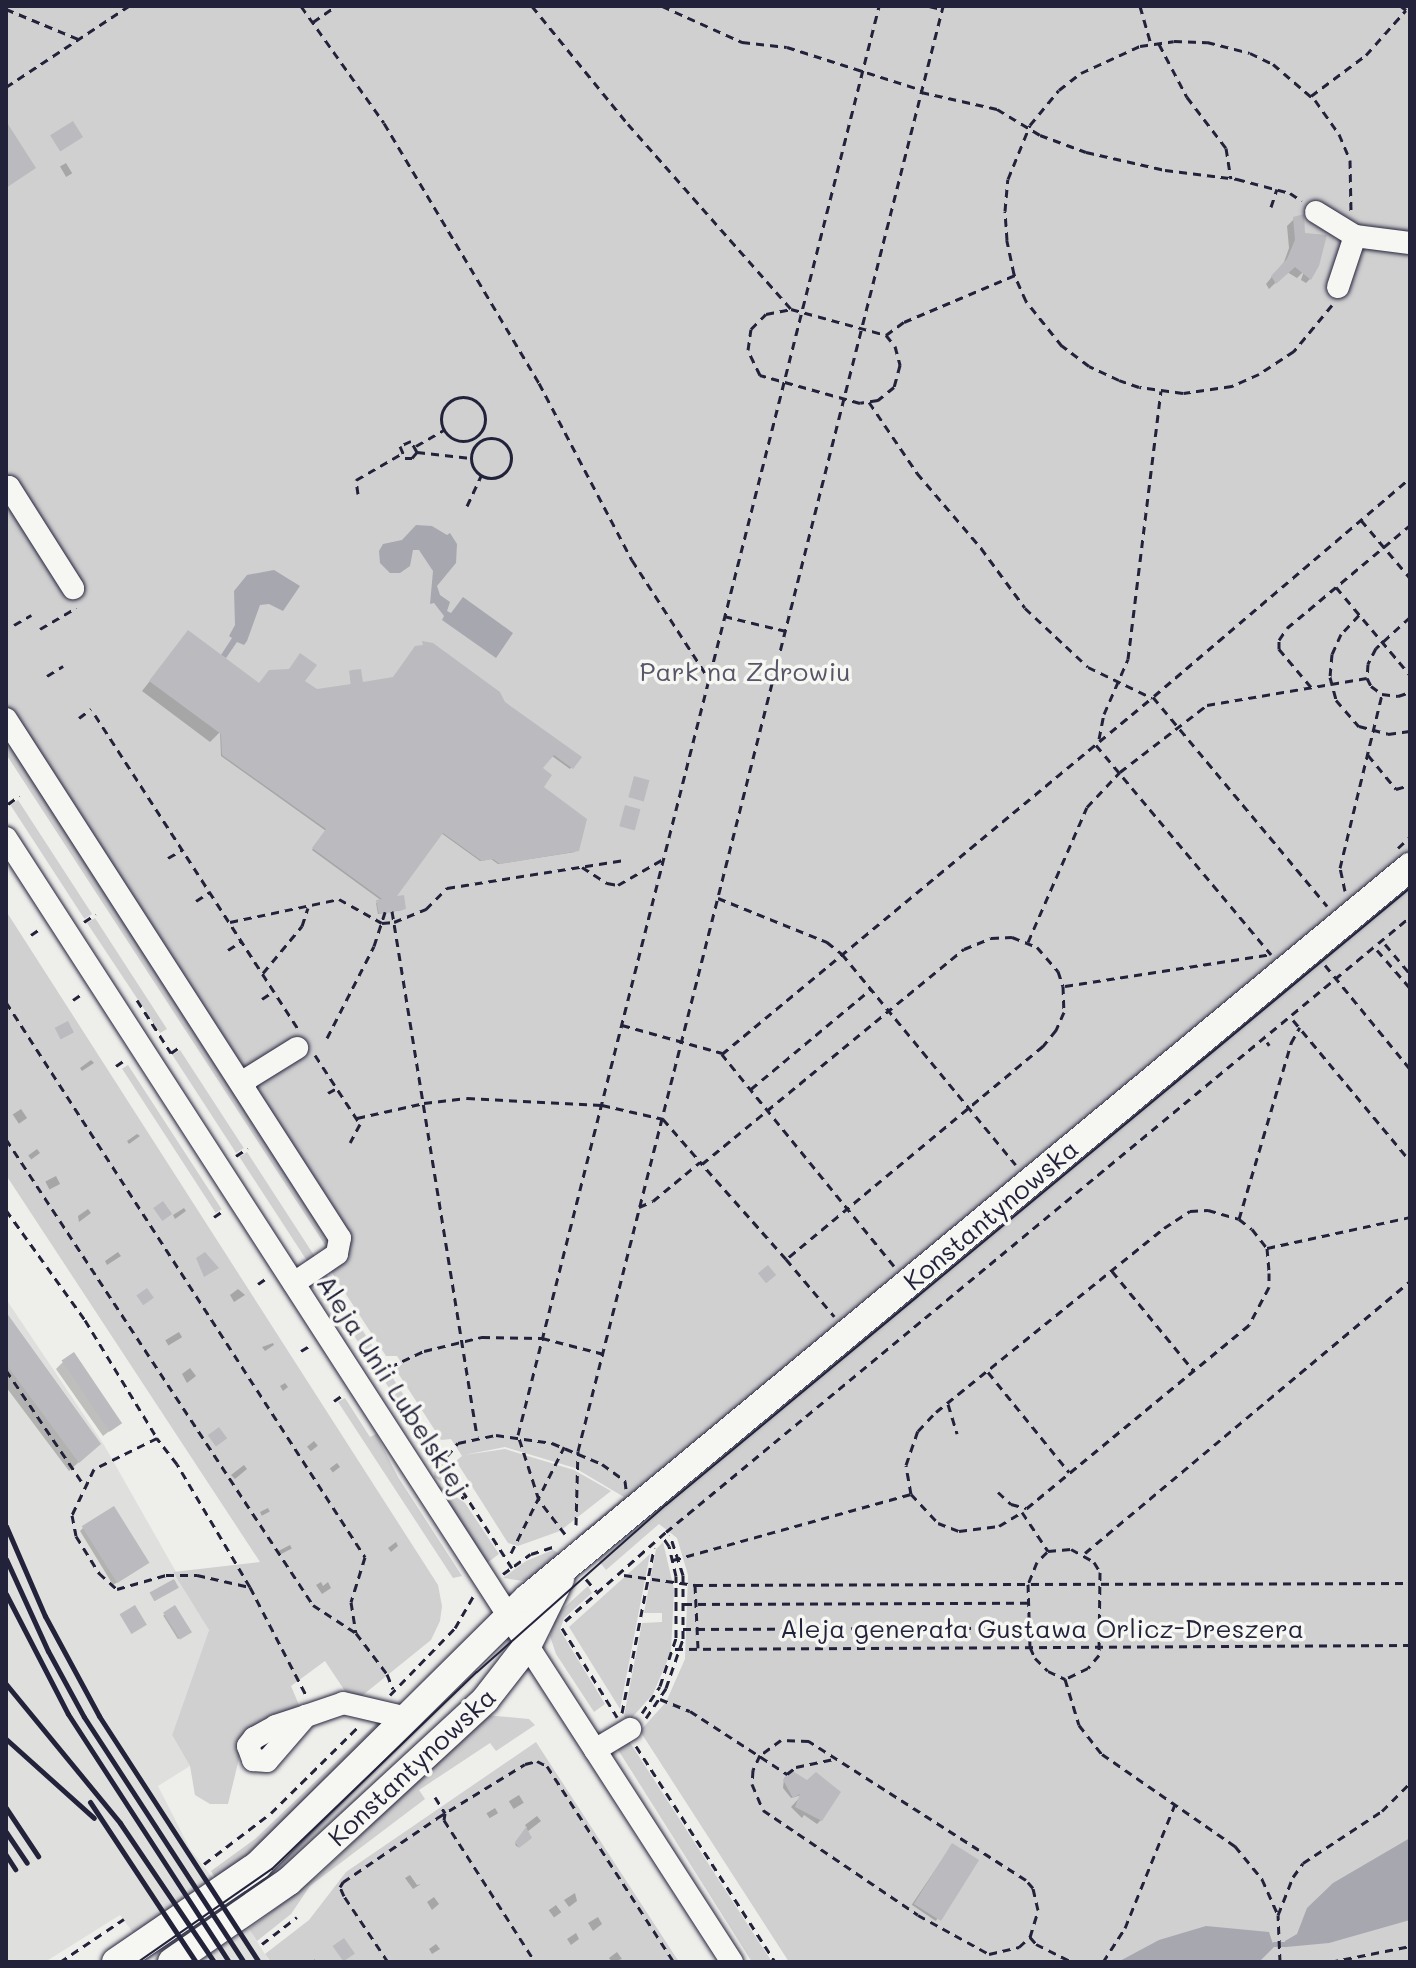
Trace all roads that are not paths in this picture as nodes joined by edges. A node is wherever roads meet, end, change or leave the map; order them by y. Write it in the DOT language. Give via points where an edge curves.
graph roads {
  1 [pos="1316,212"];
  2 [pos="1350,234"];
  3 [pos="1410,243"];
  4 [pos="1338,287"];
  5 [pos="7,486"];
  6 [pos="73,588"];
  7 [pos="6,719"];
  8 [pos="6,838"];
  9 [pos="1410,867"];
  10 [pos="303,1043"];
  11 [pos="244,1088"];
  12 [pos="294,1283"];
  13 [pos="574,1557"];
  14 [pos="508,1616"];
  15 [pos="527,1646"];
  16 [pos="310,1715"];
  17 [pos="407,1718"];
  18 [pos="628,1726"];
  19 [pos="595,1750"];
  20 [pos="116,1962"];
  21 [pos="172,1962"];
  22 [pos="732,1962"];
  1 -- 2 [label="street"];
  2 -- 3 [label="street"];
  2 -- 4 [label="street"];
  5 -- 6 [label="street"];
  7 -- 11 [label="street"];
  8 -- 12 [label="street, Aleja Unii Lubelskiej"];
  9 -- 13 [label="main road, Konstantynowska"];
  10 -- 11 [label="street" via="247,1079"];
  11 -- 12 [label="street" via="340,1238 337,1254"];
  12 -- 14 [label="street, Aleja Unii Lubelskiej"];
  13 -- 14 [label="main road, Konstantynowska"];
  13 -- 15 [label="main road, Konstantynowska"];
  14 -- 15 [label="street, Aleja Unii Lubelskiej"];
  14 -- 17 [label="main road, Konstantynowska"];
  15 -- 19 [label="street, Aleja Unii Lubelskiej"];
  15 -- 21 [label="main road, Konstantynowska" via="485,1700 321,1853 279,1889"];
  16 -- 17 [label="street" via="343,1703"];
  17 -- 20 [label="main road, Konstantynowska" via="269,1855"];
  18 -- 19 [label="street"];
  19 -- 22 [label="street, Aleja Unii Lubelskiej"];
}
